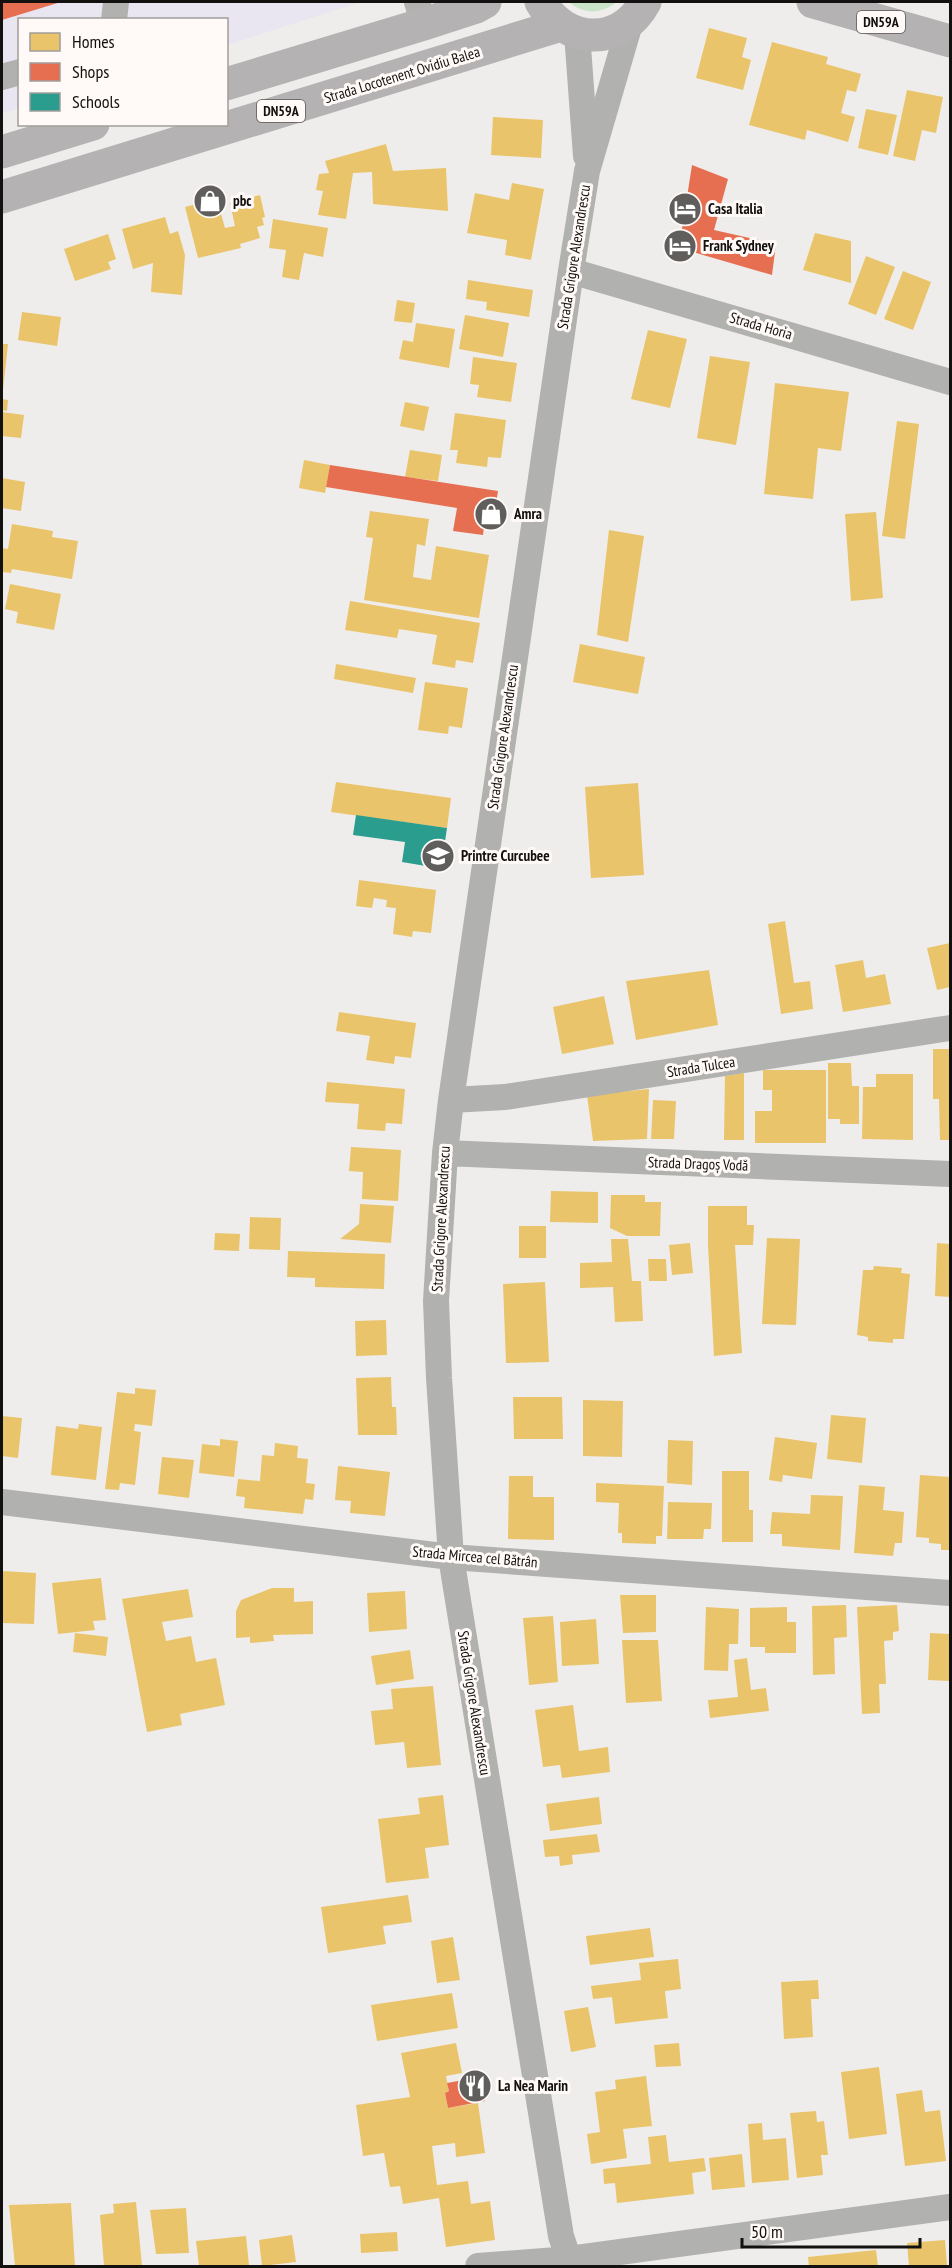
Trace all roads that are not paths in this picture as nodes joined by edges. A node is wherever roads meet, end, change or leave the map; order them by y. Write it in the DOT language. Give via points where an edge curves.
graph roads {
  1 [pos="116,2"];
  2 [pos="485,2"];
  3 [pos="813,2"];
  4 [pos="642,6"];
  5 [pos="421,13"];
  6 [pos="114,18"];
  7 [pos="559,20"];
  8 [pos="951,42"];
  9 [pos="18,73"];
  10 [pos="2,77"];
  11 [pos="228,83"];
  12 [pos="228,125"];
  13 [pos="86,126"];
  14 [pos="225,126"];
  15 [pos="2,152"];
  16 [pos="587,171"];
  17 [pos="2,197"];
  18 [pos="572,271"];
  19 [pos="951,382"];
  20 [pos="951,1028"];
  21 [pos="451,1100"];
  22 [pos="445,1153"];
  23 [pos="951,1174"];
  24 [pos="2,1502"];
  25 [pos="451,1557"];
  26 [pos="951,1593"];
  27 [pos="951,2207"];
  28 [pos="570,2263"];
  29 [pos="478,2266"];
  1 -- 6 [label="street"];
  2 -- 5 [label="main road" via="476,7"];
  3 -- 8 [label="main road, DN59A"];
  4 -- 7 [label="main road, DN59A" via="612,32 588,35"];
  4 -- 16 [label="street, Strada Grigore Alexandrescu"];
  5 -- 11 [label="main road"];
  7 -- 12 [label="main road, Strada Locotenent Ovidiu Balea / DN59A"];
  7 -- 16 [label="street, Strada Grigore Alexandrescu"];
  9 -- 10 [label="street"];
  13 -- 15 [label="main road"];
  14 -- 17 [label="main road, Strada Locotenent Ovidiu Balea / DN59A"];
  16 -- 18 [label="street, Strada Grigore Alexandrescu"];
  18 -- 19 [label="street, Strada Horia"];
  18 -- 21 [label="street, Strada Grigore Alexandrescu"];
  20 -- 21 [label="street, Strada Tulcea" via="505,1097"];
  21 -- 22 [label="street, Strada Grigore Alexandrescu"];
  22 -- 23 [label="street, Strada Dragoș Vodă"];
  22 -- 25 [label="street, Strada Grigore Alexandrescu" via="437,1335"];
  24 -- 25 [label="street, Strada Mircea cel Bătrân"];
  25 -- 26 [label="street, Strada Mircea cel Bătrân"];
  25 -- 28 [label="street, Strada Grigore Alexandrescu" via="561,2236"];
  27 -- 28 [label="street"];
  28 -- 29 [label="street"];
}
